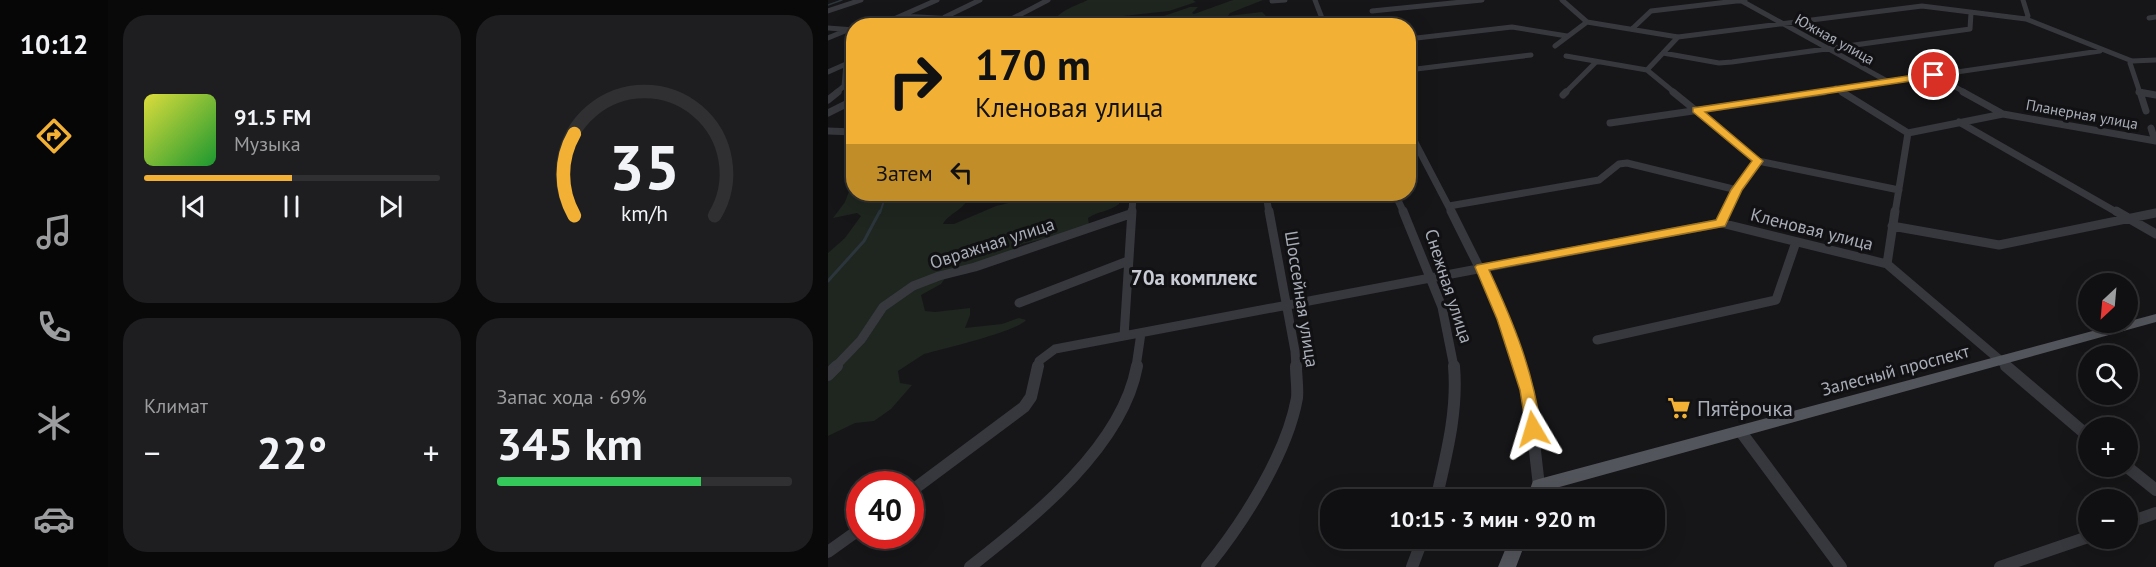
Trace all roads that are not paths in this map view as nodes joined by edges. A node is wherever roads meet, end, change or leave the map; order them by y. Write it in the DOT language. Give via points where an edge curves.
graph roads {
  1 [pos="861,0"];
  2 [pos="938,0"];
  3 [pos="980,0"];
  4 [pos="1048,0"];
  5 [pos="1285,0"];
  6 [pos="1315,0"];
  7 [pos="1482,0"];
  8 [pos="1562,0"];
  9 [pos="1740,0"];
  10 [pos="1747,0"];
  11 [pos="2024,0"];
  12 [pos="1272,1"];
  13 [pos="1922,3"];
  14 [pos="1372,11"];
  15 [pos="828,12"];
  16 [pos="1971,13"];
  17 [pos="901,16"];
  18 [pos="2156,17"];
  19 [pos="896,18"];
  20 [pos="943,18"];
  21 [pos="1014,18"];
  22 [pos="1322,18"];
  23 [pos="2149,18"];
  24 [pos="2026,20"];
  25 [pos="1587,22"];
  26 [pos="1782,24"];
  27 [pos="828,28"];
  28 [pos="1633,28"];
  29 [pos="846,30"];
  30 [pos="846,32"];
  31 [pos="1567,36"];
  32 [pos="1678,37"];
  33 [pos="828,38"];
  34 [pos="1416,38"];
  35 [pos="1555,46"];
  36 [pos="1828,49"];
  37 [pos="2103,50"];
  38 [pos="1663,53"];
  39 [pos="1531,54"];
  40 [pos="1566,56"];
  41 [pos="2156,60"];
  42 [pos="2132,61"];
  43 [pos="1596,62"];
  44 [pos="846,64"];
  45 [pos="1416,69"];
  46 [pos="1647,70"];
  47 [pos="828,72"];
  48 [pos="1934,75"];
  49 [pos="1887,81"];
  50 [pos="1836,88"];
  51 [pos="2139,92"];
  52 [pos="1563,95"];
  53 [pos="2156,95"];
  54 [pos="828,100"];
  55 [pos="846,104"];
  56 [pos="1697,110"];
  57 [pos="2146,111"];
  58 [pos="828,113"];
  59 [pos="2003,114"];
  60 [pos="1959,122"];
  61 [pos="1610,123"];
  62 [pos="2151,128"];
  63 [pos="828,131"];
  64 [pos="846,132"];
  65 [pos="1908,133"];
  66 [pos="2156,141"];
  67 [pos="1416,145"];
  68 [pos="1758,161"];
  69 [pos="1737,190"];
  70 [pos="1899,190"];
  71 [pos="1133,201"];
  72 [pos="1267,201"];
  73 [pos="1398,201"];
  74 [pos="1449,206"];
  75 [pos="2156,213"];
  76 [pos="1130,214"];
  77 [pos="2128,219"];
  78 [pos="1721,223"];
  79 [pos="1892,226"];
  80 [pos="2156,234"];
  81 [pos="1796,242"];
  82 [pos="1128,261"];
  83 [pos="1887,264"];
  84 [pos="1481,267"];
  85 [pos="1431,277"];
  86 [pos="1019,303"];
  87 [pos="1286,304"];
  88 [pos="2156,318"];
  89 [pos="1140,333"];
  90 [pos="1124,336"];
  91 [pos="1597,340"];
  92 [pos="2000,361"];
  93 [pos="828,375"];
  94 [pos="2078,427"];
  95 [pos="1741,432"];
  96 [pos="2138,476"];
  97 [pos="924,482"];
  98 [pos="1439,489"];
  99 [pos="1537,489"];
  100 [pos="1550,489"];
  101 [pos="2156,490"];
  102 [pos="2156,513"];
  103 [pos="2138,519"];
  104 [pos="846,539"];
  105 [pos="2078,540"];
  106 [pos="1419,549"];
  107 [pos="1514,549"];
  108 [pos="828,552"];
  109 [pos="970,567"];
  110 [pos="1207,567"];
  111 [pos="1412,567"];
  112 [pos="1507,567"];
  113 [pos="1841,567"];
  114 [pos="2000,567"];
  1 -- 15 [label="street"];
  2 -- 17 [label="street"];
  3 -- 20 [label="street"];
  4 -- 21 [label="street"];
  5 -- 12 [label="street"];
  6 -- 22 [label="street"];
  7 -- 14 [label="street"];
  8 -- 25 [label="street"];
  9 -- 10 [label="street"];
  9 -- 26 [label="street, Южная улица"];
  9 -- 28 [label="street" via="1651,11"];
  11 -- 24 [label="street"];
  13 -- 16 [label="street"];
  13 -- 26 [label="street"];
  16 -- 24 [label="street"];
  16 -- 36 [label="street" via="1970,29"];
  17 -- 19 [label="street"];
  17 -- 20 [label="street"];
  18 -- 23 [label="street"];
  24 -- 37 [label="street"];
  25 -- 28 [label="street"];
  25 -- 31 [label="street"];
  26 -- 32 [label="street"];
  26 -- 36 [label="street, Южная улица"];
  27 -- 29 [label="street"];
  28 -- 32 [label="street"];
  30 -- 33 [label="street"];
  31 -- 34 [label="street" via="1512,27"];
  31 -- 35 [label="street"];
  32 -- 38 [label="street"];
  36 -- 38 [label="street" via="1719,63"];
  36 -- 49 [label="street, Южная улица"];
  37 -- 42 [label="street"];
  37 -- 48 [label="street"];
  38 -- 46 [label="street"];
  39 -- 45 [label="street"];
  40 -- 43 [label="street"];
  41 -- 42 [label="street"];
  42 -- 51 [label="street"];
  43 -- 46 [label="street"];
  43 -- 52 [label="street"];
  44 -- 47 [label="street"];
  44 -- 54 [label="street" via="844,86"];
  46 -- 56 [label="street"];
  48 -- 49 [label="street"];
  48 -- 59 [label="street"];
  49 -- 50 [label="street"];
  50 -- 56 [label="street"];
  50 -- 65 [label="street"];
  51 -- 53 [label="street"];
  51 -- 57 [label="street"];
  55 -- 58 [label="street"];
  56 -- 61 [label="street"];
  56 -- 68 [label="street"];
  59 -- 60 [label="street"];
  59 -- 66 [label="street, Планерная улица"];
  60 -- 65 [label="street"];
  60 -- 77 [label="street"];
  62 -- 66 [label="street"];
  63 -- 64 [label="street"];
  65 -- 70 [label="street"];
  67 -- 74 [label="street"];
  68 -- 69 [label="street"];
  68 -- 70 [label="street"];
  69 -- 74 [label="street" via="1627,163 1619,164 1599,180"];
  69 -- 78 [label="street"];
  70 -- 79 [label="street"];
  71 -- 76 [label="street"];
  72 -- 87 [label="street, Шоссейная улица"];
  73 -- 85 [label="street, Снежная улица"];
  74 -- 84 [label="street"];
  75 -- 77 [label="street"];
  76 -- 82 [label="street"];
  76 -- 93 [label="street, Овражная улица" via="975,267 938,275 902,294 881,308 864,336"];
  77 -- 79 [label="street" via="2000,245"];
  77 -- 80 [label="street"];
  78 -- 81 [label="street, Кленовая улица"];
  78 -- 84 [label="street, Кленовая улица"];
  79 -- 83 [label="street"];
  81 -- 83 [label="street, Кленовая улица"];
  81 -- 91 [label="street" via="1776,300"];
  82 -- 86 [label="street"];
  82 -- 90 [label="street"];
  83 -- 92 [label="street"];
  84 -- 85 [label="street, Кленовая улица"];
  84 -- 99 [label="street" via="1505,319 1528,390"];
  85 -- 87 [label="street, Кленовая улица"];
  85 -- 98 [label="street, Снежная улица" via="1450,343 1455,380 1451,436"];
  87 -- 89 [label="street, Кленовая улица"];
  87 -- 110 [label="street, Шоссейная улица" via="1295,351 1297,397 1280,453 1228,540"];
  88 -- 92 [label="main road, Залесный проспект"];
  89 -- 90 [label="street, Кленовая улица"];
  89 -- 109 [label="street" via="1134,376 1107,434 1081,470 1045,506"];
  90 -- 97 [label="street, Кленовая улица" via="1063,346 1042,356 1031,397 1024,408"];
  92 -- 94 [label="street"];
  92 -- 95 [label="main road, Залесный проспект"];
  95 -- 100 [label="main road, Залесный проспект"];
  95 -- 113 [label="street"];
  96 -- 101 [label="street"];
  102 -- 103 [label="street"];
  104 -- 108 [label="street"];
  105 -- 114 [label="street"];
  106 -- 111 [label="street"];
  107 -- 112 [label="main road"];
}
